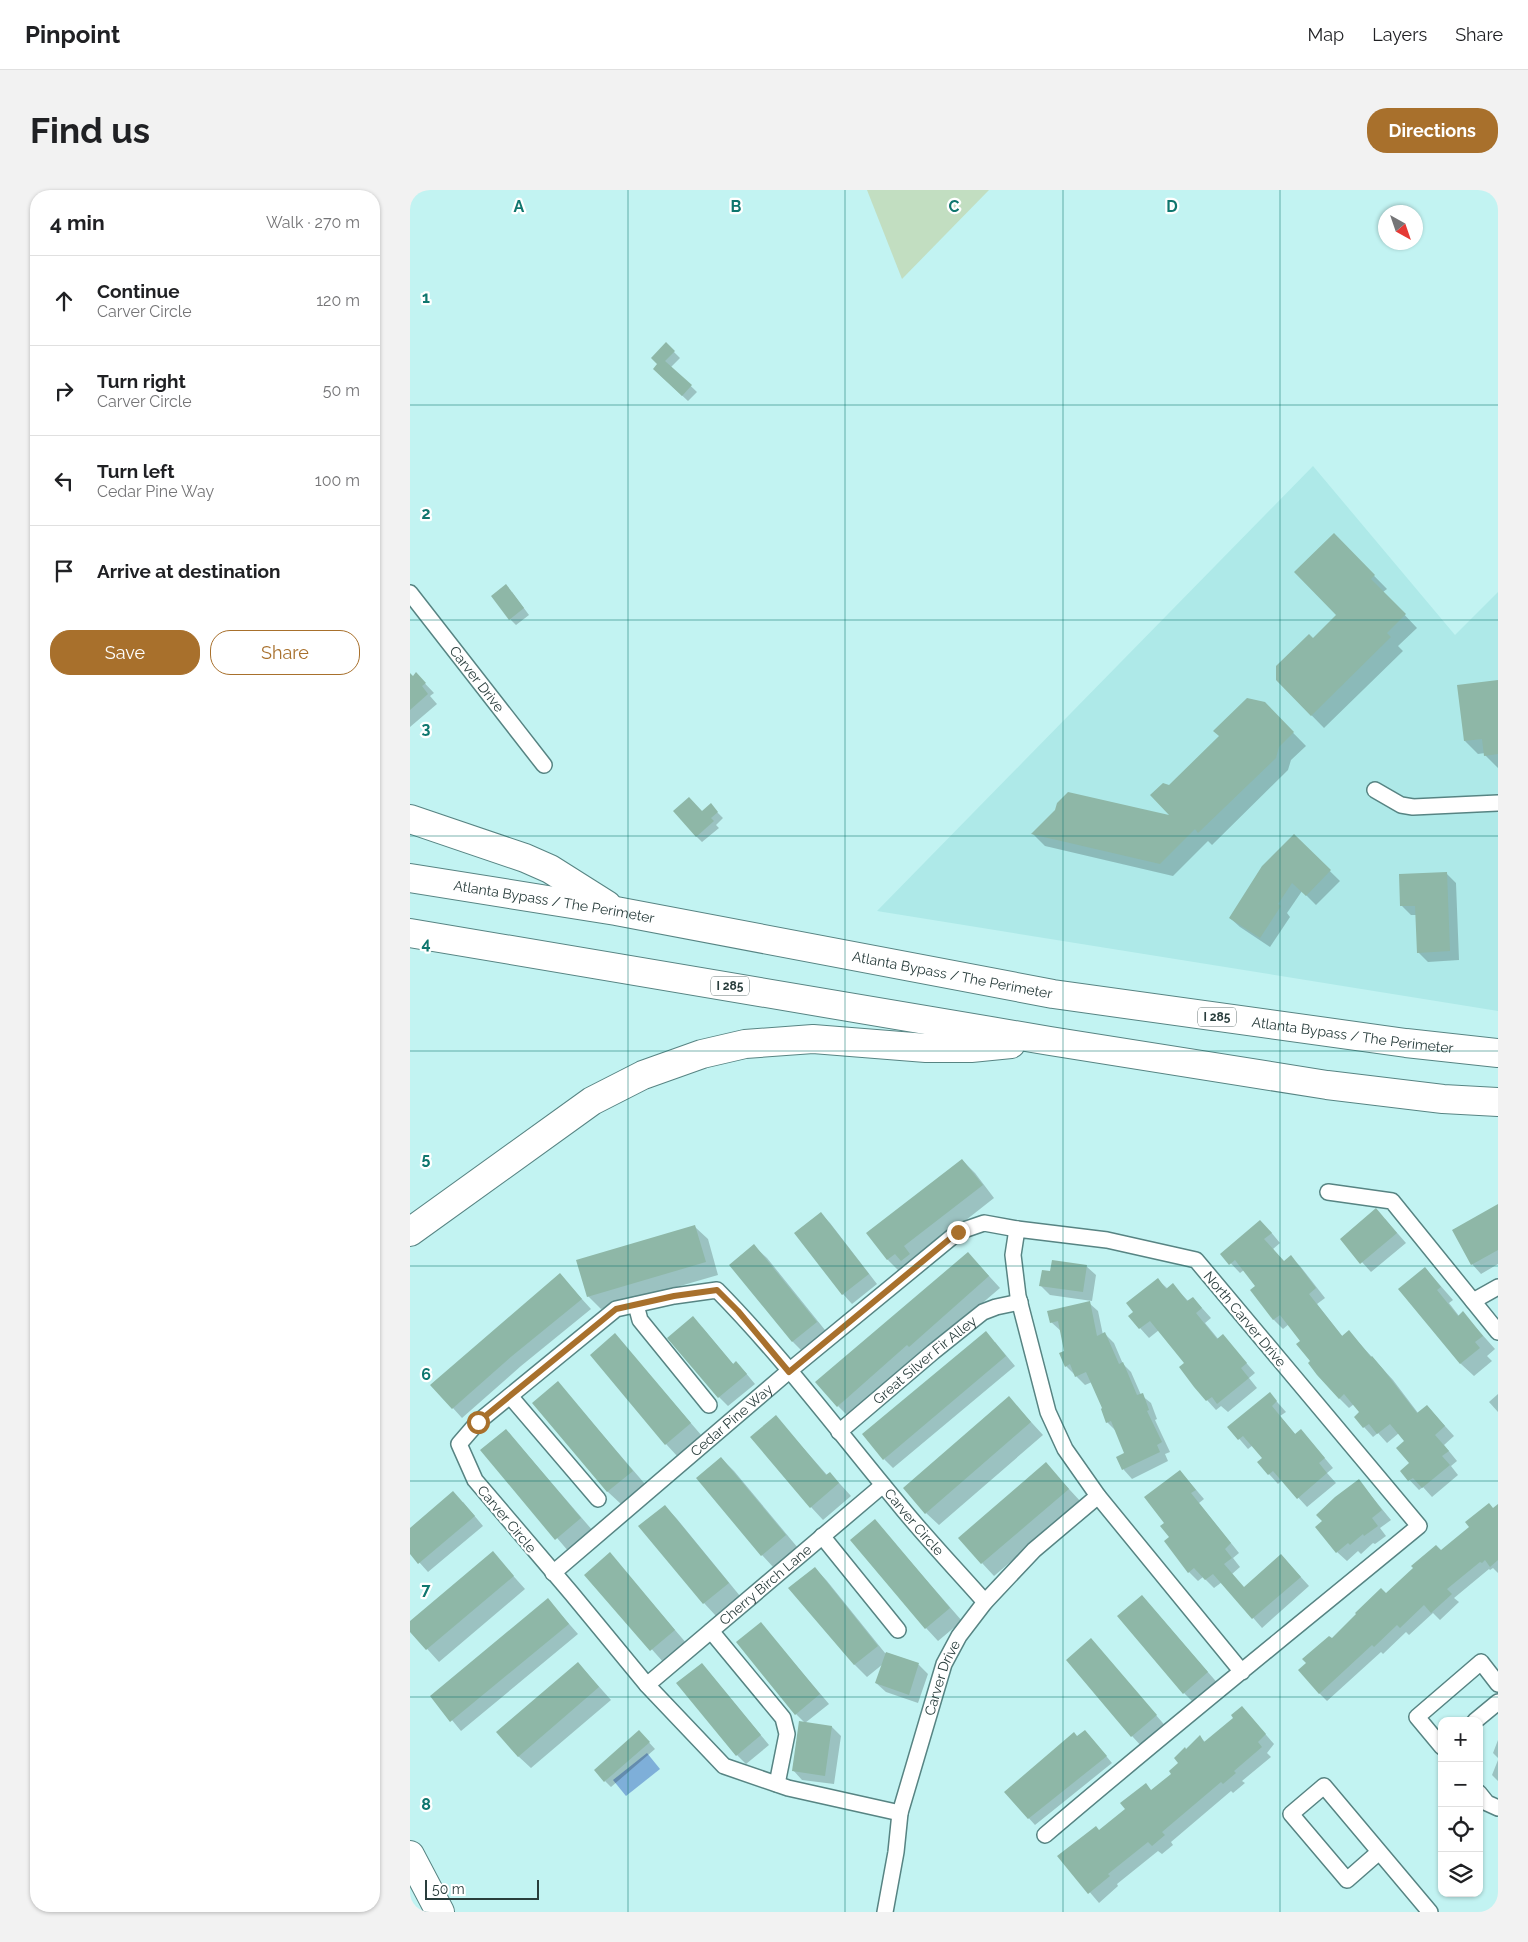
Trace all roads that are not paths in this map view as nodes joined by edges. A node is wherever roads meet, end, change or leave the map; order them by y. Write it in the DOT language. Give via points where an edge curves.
graph roads {
  1 [pos="410,593"];
  2 [pos="544,765"];
  3 [pos="1375,790"];
  4 [pos="1498,803"];
  5 [pos="410,819"];
  6 [pos="410,878"];
  7 [pos="616,911"];
  8 [pos="410,933"];
  9 [pos="1050,1041"];
  10 [pos="1498,1053"];
  11 [pos="1498,1102"];
  12 [pos="1328,1192"];
  13 [pos="1017,1228"];
  14 [pos="410,1232"];
  15 [pos="1498,1287"];
  16 [pos="1472,1301"];
  17 [pos="1020,1302"];
  18 [pos="636,1304"];
  19 [pos="1498,1332"];
  20 [pos="789,1372"];
  21 [pos="510,1396"];
  22 [pos="709,1405"];
  23 [pos="839,1432"];
  24 [pos="883,1485"];
  25 [pos="1098,1496"];
  26 [pos="598,1499"];
  27 [pos="822,1536"];
  28 [pos="553,1573"];
  29 [pos="985,1602"];
  30 [pos="898,1630"];
  31 [pos="711,1631"];
  32 [pos="1242,1672"];
  33 [pos="1498,1684"];
  34 [pos="646,1685"];
  35 [pos="1498,1702"];
  36 [pos="1480,1717"];
  37 [pos="1438,1742"];
  38 [pos="776,1784"];
  39 [pos="1483,1798"];
  40 [pos="1498,1808"];
  41 [pos="900,1813"];
  42 [pos="1045,1835"];
  43 [pos="1379,1852"];
  44 [pos="410,1855"];
  45 [pos="440,1912"];
  46 [pos="885,1912"];
  47 [pos="1430,1912"];
  1 -- 2 [label="street, Carver Drive"];
  3 -- 4 [label="street" via="1413,808"];
  5 -- 7 [label="highway" via="526,858 550,869"];
  6 -- 7 [label="highway, Atlanta Bypass / The Perimeter / I 285"];
  7 -- 10 [label="highway, Atlanta Bypass / The Perimeter / I 285" via="1053,994 1396,1042"];
  8 -- 9 [label="highway, I 285"];
  9 -- 11 [label="highway, I 285" via="1327,1085"];
  9 -- 14 [label="highway" via="926,1048 840,1040 786,1040 745,1044 702,1054 643,1075 592,1101"];
  12 -- 16 [label="street" via="1392,1202"];
  13 -- 17 [label="street" via="1013,1256"];
  13 -- 20 [label="street, Cedar Pine Way" via="984,1223 958,1232"];
  13 -- 32 [label="street, North Carver Drive" via="1107,1240 1196,1260 1419,1526"];
  15 -- 16 [label="street"];
  16 -- 19 [label="street"];
  17 -- 23 [label="street, Great Silver Fir Alley" via="983,1312"];
  17 -- 25 [label="street" via="1048,1412 1065,1449"];
  18 -- 20 [label="street, Carver Circle" via="717,1290"];
  18 -- 21 [label="street, Carver Circle" via="616,1309"];
  18 -- 22 [label="street" via="640,1320"];
  20 -- 23 [label="street, Carver Circle"];
  20 -- 28 [label="street, Cedar Pine Way"];
  21 -- 26 [label="street"];
  21 -- 28 [label="street, Carver Circle" via="478,1422 459,1444 475,1480"];
  23 -- 24 [label="street, Carver Circle"];
  24 -- 27 [label="street, Cherry Birch Lane"];
  24 -- 29 [label="street, Carver Circle"];
  25 -- 29 [label="street, Carver Drive" via="1034,1550"];
  25 -- 32 [label="street"];
  27 -- 30 [label="street"];
  27 -- 31 [label="street, Cherry Birch Lane"];
  28 -- 34 [label="street, Carver Circle"];
  29 -- 41 [label="street, Carver Drive" via="959,1636 944,1664"];
  31 -- 34 [label="street, Cherry Birch Lane"];
  31 -- 38 [label="street" via="783,1718 786,1734"];
  32 -- 42 [label="street"];
  33 -- 37 [label="street" via="1481,1662 1417,1717"];
  34 -- 38 [label="street, Carver Circle" via="724,1766"];
  35 -- 36 [label="street"];
  38 -- 41 [label="street, Carver Circle"];
  39 -- 40 [label="street"];
  41 -- 46 [label="street, Carver Drive"];
  43 -- 43 [label="street" via="1324,1786 1291,1814 1347,1880"];
  43 -- 47 [label="street"];
  44 -- 45 [label="highway"];
}
